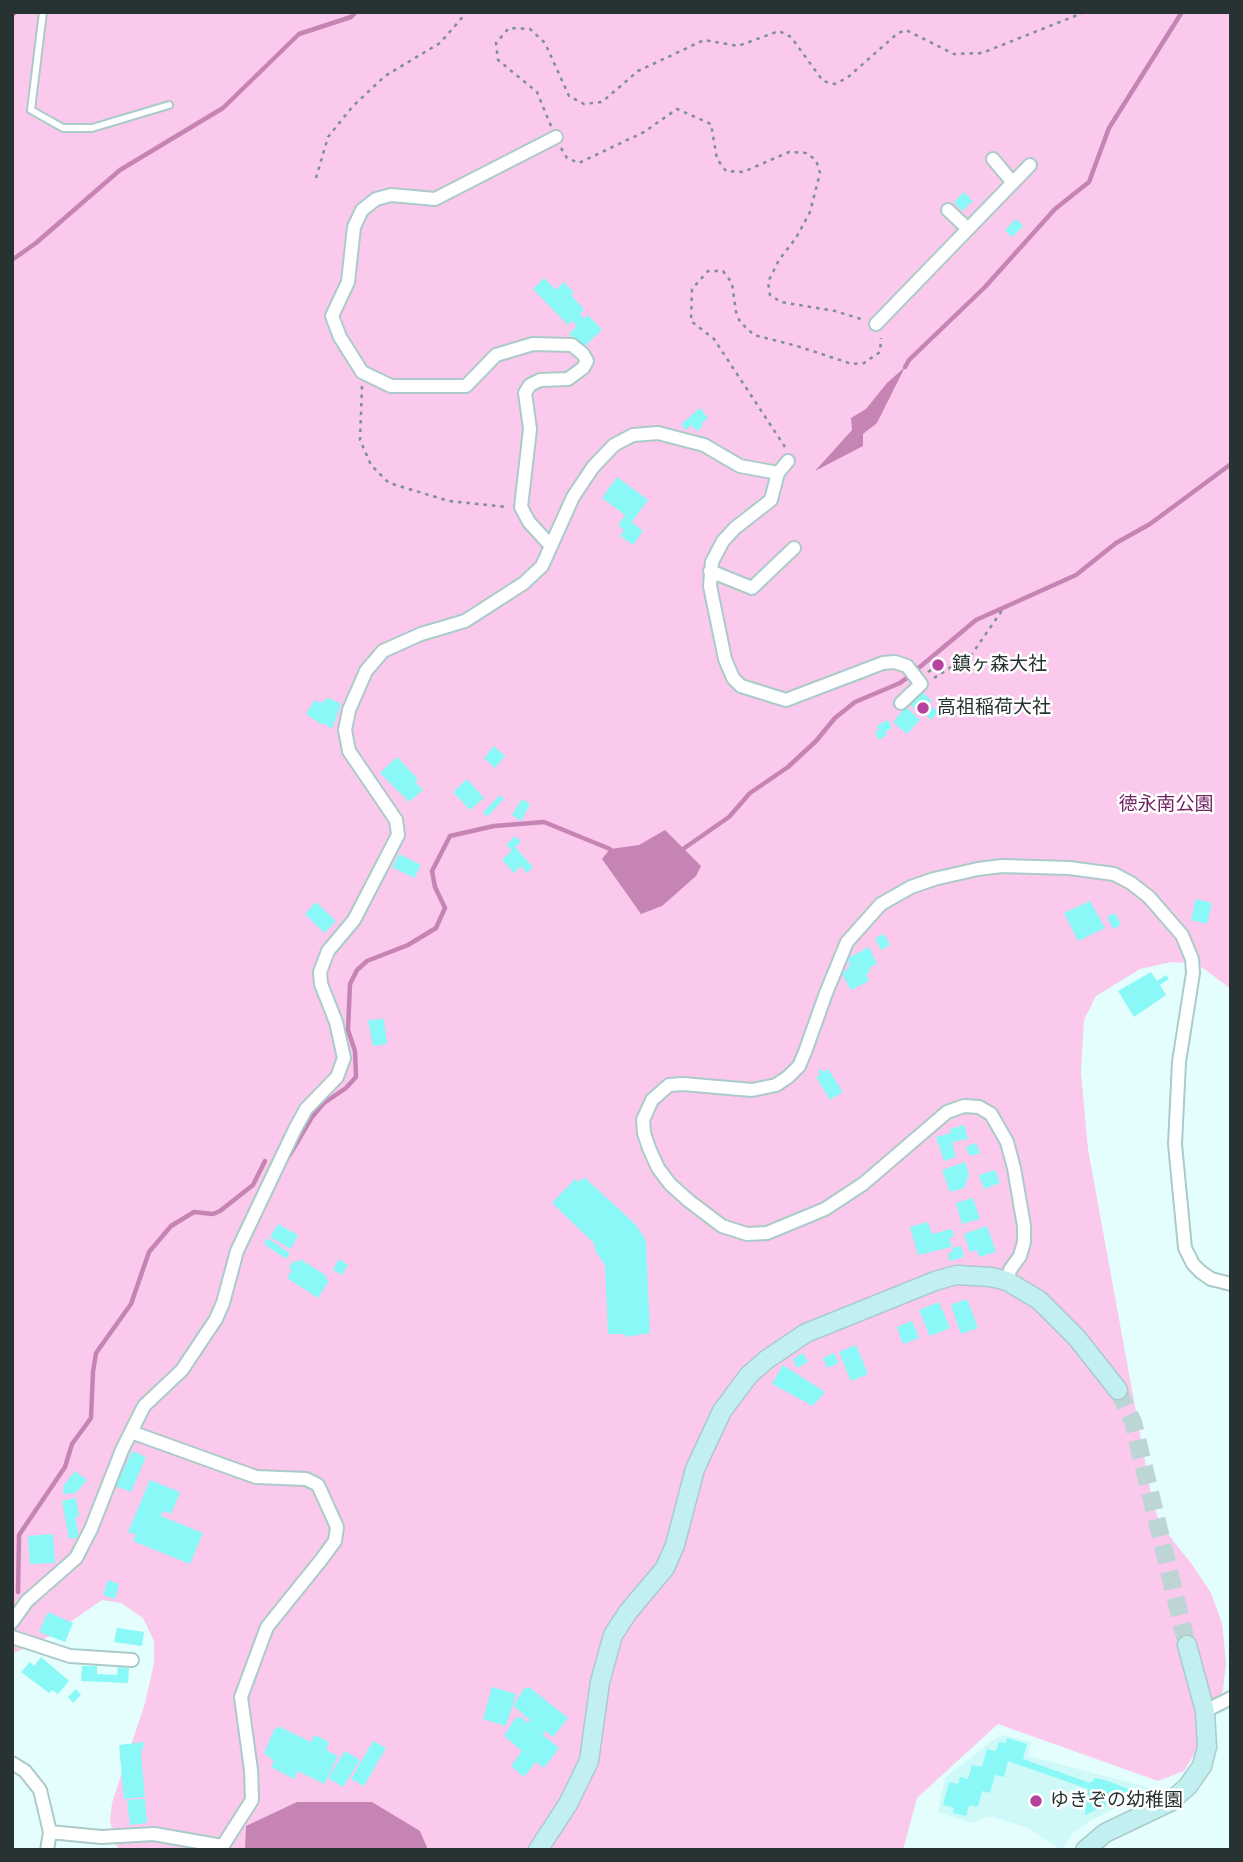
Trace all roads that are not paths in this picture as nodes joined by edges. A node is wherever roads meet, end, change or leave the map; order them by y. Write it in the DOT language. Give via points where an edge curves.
graph roads {
  1 [pos="43,12"];
  2 [pos="169,105"];
  3 [pos="556,137"];
  4 [pos="993,159"];
  5 [pos="1030,165"];
  6 [pos="1013,183"];
  7 [pos="948,210"];
  8 [pos="968,229"];
  9 [pos="876,324"];
  10 [pos="788,461"];
  11 [pos="778,473"];
  12 [pos="550,545"];
  13 [pos="794,548"];
  14 [pos="710,570"];
  15 [pos="901,703"];
  16 [pos="1007,1280"];
  17 [pos="1231,1284"];
  18 [pos="1118,1390"];
  19 [pos="131,1432"];
  20 [pos="12,1595"];
  21 [pos="27,1601"];
  22 [pos="12,1622"];
  23 [pos="12,1637"];
  24 [pos="1187,1645"];
  25 [pos="131,1660"];
  26 [pos="1231,1698"];
  27 [pos="1205,1711"];
  28 [pos="12,1763"];
  29 [pos="50,1832"];
  30 [pos="221,1848"];
  31 [pos="47,1850"];
  32 [pos="538,1850"];
  33 [pos="1085,1850"];
  1 -- 2 [label="lane" via="31,110 64,128 92,128"];
  3 -- 12 [label="street" via="435,199 391,195 362,210 354,227 348,282 332,316 362,372 391,386 466,386 496,355 533,344 572,345 583,354 587,361 583,369 568,380 540,380 525,393 530,429 521,507"];
  4 -- 6 [label="street"];
  5 -- 6 [label="street"];
  6 -- 8 [label="street"];
  7 -- 8 [label="street"];
  8 -- 9 [label="street"];
  10 -- 11 [label="street"];
  11 -- 12 [label="street" via="740,466 704,445 658,433 633,435 614,445 593,467"];
  11 -- 14 [label="street" via="771,500 723,541"];
  12 -- 19 [label="street" via="542,566 499,601 465,621 383,651 366,671 345,730 349,751 396,820 397,835 354,920 328,951 320,972 344,1058 337,1077 306,1109 295,1129 237,1251 216,1319 182,1370 144,1406"];
  13 -- 14 [label="street" via="752,588"];
  14 -- 15 [label="street" via="724,659 741,686 786,700 895,662 907,666 922,684"];
  16 -- 17 [label="street" via="1020,1256 1024,1226 1007,1142 992,1114 979,1107 947,1112 863,1184 825,1209 767,1233 747,1234 722,1226 670,1184 649,1148 643,1120 652,1100 669,1085 752,1090 788,1077 799,1066 847,942 873,912 896,894 934,879 1002,866 1114,874 1149,897 1182,935 1194,972 1179,1062 1175,1144 1185,1248 1201,1272"];
  16 -- 18 [label="street" via="1039,1300"];
  16 -- 32 [label="street" via="956,1275 935,1281 806,1333 749,1375 707,1439 665,1568 613,1635 600,1682 589,1761"];
  19 -- 21 [label="street" via="76,1558"];
  19 -- 30 [label="street" via="256,1477 306,1479 318,1485 337,1527 335,1541 267,1627 245,1685 241,1697 252,1800"];
  20 -- 21 [label="street"];
  21 -- 22 [label="street"];
  23 -- 25 [label="street" via="70,1656"];
  24 -- 27 [label="street"];
  26 -- 27 [label="street"];
  27 -- 33 [label="street" via="1207,1747 1202,1766 1188,1786 1170,1802 1105,1833"];
  28 -- 29 [label="street" via="40,1790"];
  29 -- 30 [label="street" via="102,1837 154,1834"];
  29 -- 31 [label="street"];
}
